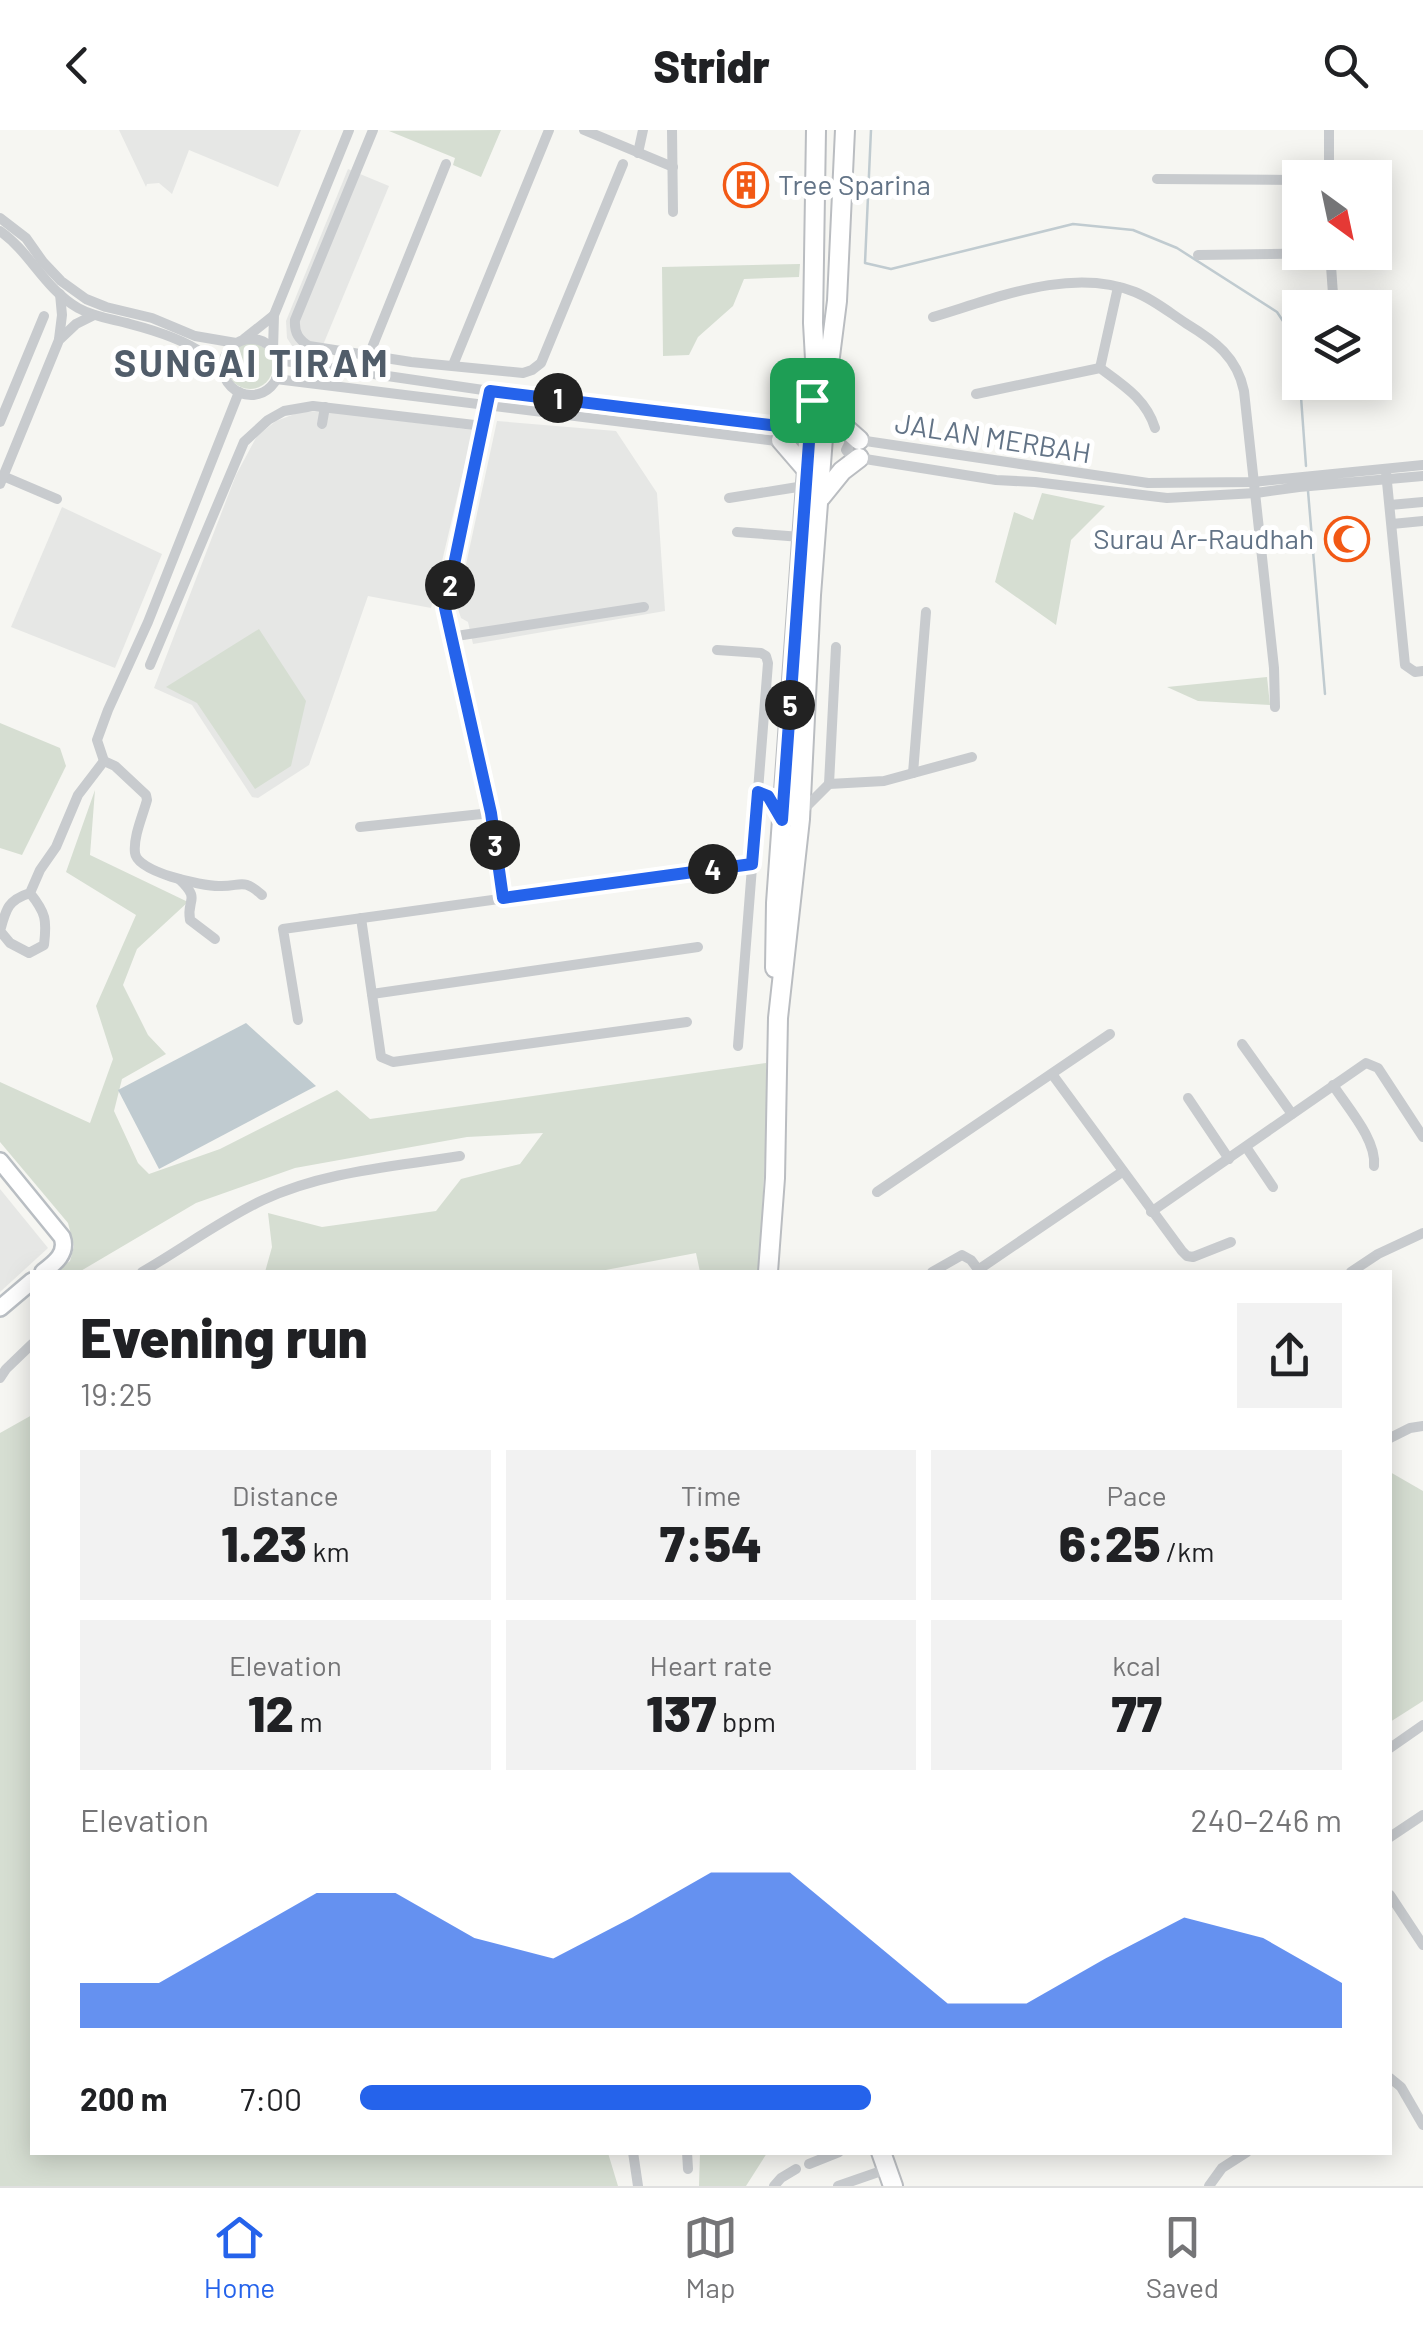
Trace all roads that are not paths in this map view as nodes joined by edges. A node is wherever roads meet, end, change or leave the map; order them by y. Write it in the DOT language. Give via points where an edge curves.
graph roads {
  1 [pos="350,130"];
  2 [pos="373,130"];
  3 [pos="550,130"];
  4 [pos="584,130"];
  5 [pos="643,130"];
  6 [pos="672,130"];
  7 [pos="816,130"];
  8 [pos="845,130"];
  9 [pos="1328,130"];
  10 [pos="638,153"];
  11 [pos="1329,160"];
  12 [pos="817,162"];
  13 [pos="845,162"];
  14 [pos="446,164"];
  15 [pos="623,164"];
  16 [pos="672,167"];
  17 [pos="1157,180"];
  18 [pos="1282,180"];
  19 [pos="673,212"];
  20 [pos="314,216"];
  21 [pos="0,218"];
  22 [pos="334,224"];
  23 [pos="0,231"];
  24 [pos="1282,254"];
  25 [pos="1198,255"];
  26 [pos="1118,286"];
  27 [pos="60,294"];
  28 [pos="95,315"];
  29 [pos="274,315"];
  30 [pos="44,316"];
  31 [pos="932,317"];
  32 [pos="59,340"];
  33 [pos="239,342"];
  34 [pos="276,355"];
  35 [pos="369,355"];
  36 [pos="452,365"];
  37 [pos="1100,368"];
  38 [pos="224,376"];
  39 [pos="276,379"];
  40 [pos="490,391"];
  41 [pos="239,392"];
  42 [pos="976,394"];
  43 [pos="820,400"];
  44 [pos="489,405"];
  45 [pos="324,407"];
  46 [pos="0,422"];
  47 [pos="322,424"];
  48 [pos="483,426"];
  49 [pos="1155,428"];
  50 [pos="780,433"];
  51 [pos="809,438"];
  52 [pos="859,449"];
  53 [pos="1423,465"];
  54 [pos="1386,474"];
  55 [pos="1423,476"];
  56 [pos="2,480"];
  57 [pos="810,485"];
  58 [pos="1254,487"];
  59 [pos="57,498"];
  60 [pos="729,498"];
  61 [pos="1423,502"];
  62 [pos="1390,505"];
  63 [pos="1423,521"];
  64 [pos="1392,524"];
  65 [pos="737,532"];
  66 [pos="800,538"];
  67 [pos="644,606"];
  68 [pos="926,612"];
  69 [pos="450,637"];
  70 [pos="836,647"];
  71 [pos="718,650"];
  72 [pos="150,665"];
  73 [pos="1423,671"];
  74 [pos="1276,707"];
  75 [pos="972,757"];
  76 [pos="104,761"];
  77 [pos="913,773"];
  78 [pos="794,776"];
  79 [pos="826,787"];
  80 [pos="758,792"];
  81 [pos="491,813"];
  82 [pos="791,820"];
  83 [pos="360,827"];
  84 [pos="752,864"];
  85 [pos="179,878"];
  86 [pos="30,893"];
  87 [pos="262,894"];
  88 [pos="503,898"];
  89 [pos="361,918"];
  90 [pos="215,939"];
  91 [pos="698,947"];
  92 [pos="372,994"];
  93 [pos="298,1020"];
  94 [pos="687,1022"];
  95 [pos="1110,1034"];
  96 [pos="1242,1044"];
  97 [pos="738,1046"];
  98 [pos="1052,1074"];
  99 [pos="1333,1085"];
  100 [pos="1188,1098"];
  101 [pos="1292,1114"];
  102 [pos="1423,1137"];
  103 [pos="1246,1147"];
  104 [pos="460,1156"];
  105 [pos="1229,1158"];
  106 [pos="0,1161"];
  107 [pos="1374,1166"];
  108 [pos="1122,1172"];
  109 [pos="1273,1187"];
  110 [pos="877,1192"];
  111 [pos="1151,1212"];
  112 [pos="1423,1233"];
  113 [pos="1232,1242"];
  114 [pos="46,1270"];
  115 [pos="145,1270"];
  116 [pos="768,1270"];
  117 [pos="936,1270"];
  118 [pos="978,1270"];
  119 [pos="980,1270"];
  120 [pos="1353,1270"];
  121 [pos="30,1283"];
  122 [pos="0,1308"];
  123 [pos="30,1346"];
  124 [pos="0,1378"];
  125 [pos="1423,1426"];
  126 [pos="1392,1437"];
  127 [pos="1423,1725"];
  128 [pos="1392,1747"];
  129 [pos="1423,1814"];
  130 [pos="1392,1836"];
  131 [pos="1395,1917"];
  132 [pos="1423,1945"];
  133 [pos="1392,2080"];
  134 [pos="1423,2125"];
  135 [pos="633,2155"];
  136 [pos="688,2155"];
  137 [pos="832,2155"];
  138 [pos="1242,2155"];
  139 [pos="809,2164"];
  140 [pos="688,2169"];
  141 [pos="796,2169"];
  142 [pos="887,2169"];
  143 [pos="638,2186"];
  144 [pos="774,2186"];
  145 [pos="838,2186"];
  146 [pos="1209,2186"];
  1 -- 20 [label="street"];
  2 -- 22 [label="street"];
  3 -- 36 [label="street"];
  4 -- 10 [label="street"];
  5 -- 10 [label="street"];
  6 -- 16 [label="street"];
  7 -- 12 [label="main road"];
  8 -- 13 [label="main road"];
  9 -- 11 [label="street"];
  10 -- 16 [label="street"];
  12 -- 13 [label="main road" via="830,149"];
  12 -- 43 [label="main road" via="813,323"];
  13 -- 43 [label="main road" via="837,301"];
  14 -- 35 [label="street"];
  15 -- 36 [label="street" via="541,363 523,374"];
  16 -- 19 [label="street"];
  17 -- 18 [label="street"];
  20 -- 22 [label="street"];
  20 -- 29 [label="street"];
  21 -- 33 [label="street" via="86,298 195,336"];
  22 -- 35 [label="street" via="294,327 309,346"];
  23 -- 27 [label="street"];
  24 -- 25 [label="street"];
  26 -- 31 [label="street" via="1054,284"];
  26 -- 37 [label="street"];
  26 -- 58 [label="street" via="1214,340 1236,365"];
  27 -- 28 [label="street"];
  27 -- 32 [label="street"];
  28 -- 32 [label="street"];
  28 -- 38 [label="street" via="192,346"];
  29 -- 33 [label="street"];
  29 -- 34 [label="street"];
  30 -- 46 [label="street"];
  32 -- 56 [label="street"];
  33 -- 34 [label="street" via="260,340"];
  33 -- 38 [label="street" via="224,357"];
  34 -- 39 [label="street"];
  34 -- 40 [label="street"];
  35 -- 36 [label="street"];
  37 -- 42 [label="street"];
  37 -- 49 [label="street" via="1134,394"];
  38 -- 41 [label="street"];
  39 -- 41 [label="street" via="256,394"];
  39 -- 44 [label="street"];
  40 -- 44 [label="street"];
  40 -- 50 [label="street"];
  41 -- 76 [label="street" via="102,725 97,740"];
  43 -- 50 [label="main road"];
  43 -- 51 [label="main road"];
  43 -- 52 [label="main road"];
  43 -- 57 [label="main road"];
  44 -- 48 [label="street"];
  44 -- 50 [label="street"];
  45 -- 47 [label="street"];
  45 -- 48 [label="street"];
  45 -- 72 [label="street" via="284,411 244,442"];
  48 -- 69 [label="street" via="445,608"];
  50 -- 51 [label="street"];
  50 -- 57 [label="main road"];
  51 -- 57 [label="main road"];
  52 -- 57 [label="main road" via="842,470"];
  52 -- 58 [label="street, JALAN MERBAH" via="1148,483"];
  52 -- 58 [label="street, JALAN MERBAH" via="996,480 1132,495 1168,498"];
  53 -- 54 [label="street, JALAN MERBAH"];
  54 -- 55 [label="street, JALAN MERBAH"];
  54 -- 58 [label="street, JALAN MERBAH"];
  54 -- 62 [label="street"];
  56 -- 59 [label="street"];
  57 -- 60 [label="street"];
  57 -- 66 [label="main road"];
  57 -- 78 [label="main road" via="811,596"];
  58 -- 74 [label="street"];
  61 -- 62 [label="street"];
  62 -- 64 [label="street"];
  63 -- 64 [label="street"];
  64 -- 73 [label="street" via="1405,665"];
  65 -- 66 [label="street"];
  66 -- 78 [label="main road"];
  67 -- 69 [label="street"];
  68 -- 77 [label="street"];
  69 -- 81 [label="street"];
  70 -- 79 [label="street"];
  71 -- 80 [label="street" via="761,653 768,663"];
  75 -- 77 [label="street"];
  76 -- 85 [label="street" via="146,795 136,859"];
  76 -- 86 [label="street" via="78,795"];
  77 -- 79 [label="street"];
  78 -- 79 [label="street" via="816,792"];
  78 -- 80 [label="street"];
  78 -- 82 [label="main road"];
  79 -- 82 [label="street"];
  80 -- 82 [label="street"];
  80 -- 84 [label="street"];
  81 -- 83 [label="street"];
  81 -- 88 [label="street"];
  82 -- 116 [label="main road"];
  84 -- 88 [label="street"];
  84 -- 97 [label="street"];
  85 -- 87 [label="street" via="219,886 238,882"];
  85 -- 90 [label="street" via="192,895 190,920"];
  86 -- 86 [label="street" via="46,922 44,944 30,953 0,931 15,898"];
  88 -- 89 [label="street"];
  89 -- 92 [label="street"];
  89 -- 93 [label="street" via="283,930"];
  91 -- 92 [label="street"];
  92 -- 94 [label="street" via="381,1057 393,1062"];
  95 -- 98 [label="street"];
  96 -- 101 [label="street"];
  98 -- 108 [label="street"];
  98 -- 110 [label="street"];
  99 -- 101 [label="street"];
  99 -- 102 [label="street" via="1372,1064"];
  99 -- 107 [label="street" via="1371,1144"];
  100 -- 105 [label="street"];
  101 -- 103 [label="street"];
  103 -- 105 [label="street"];
  103 -- 109 [label="street"];
  104 -- 115 [label="street" via="307,1184 264,1200"];
  105 -- 111 [label="street"];
  106 -- 114 [label="street" via="62,1237 63,1252"];
  108 -- 111 [label="street"];
  108 -- 119 [label="street"];
  111 -- 113 [label="street" via="1187,1256"];
  112 -- 120 [label="street"];
  117 -- 118 [label="street" via="962,1256"];
  121 -- 122 [label="street"];
  123 -- 124 [label="street"];
  125 -- 126 [label="street"];
  127 -- 128 [label="street"];
  129 -- 130 [label="street"];
  131 -- 132 [label="street"];
  133 -- 134 [label="street"];
  135 -- 143 [label="street"];
  136 -- 140 [label="street"];
  137 -- 139 [label="street"];
  138 -- 146 [label="street"];
  141 -- 144 [label="street"];
  142 -- 145 [label="street"];
}
